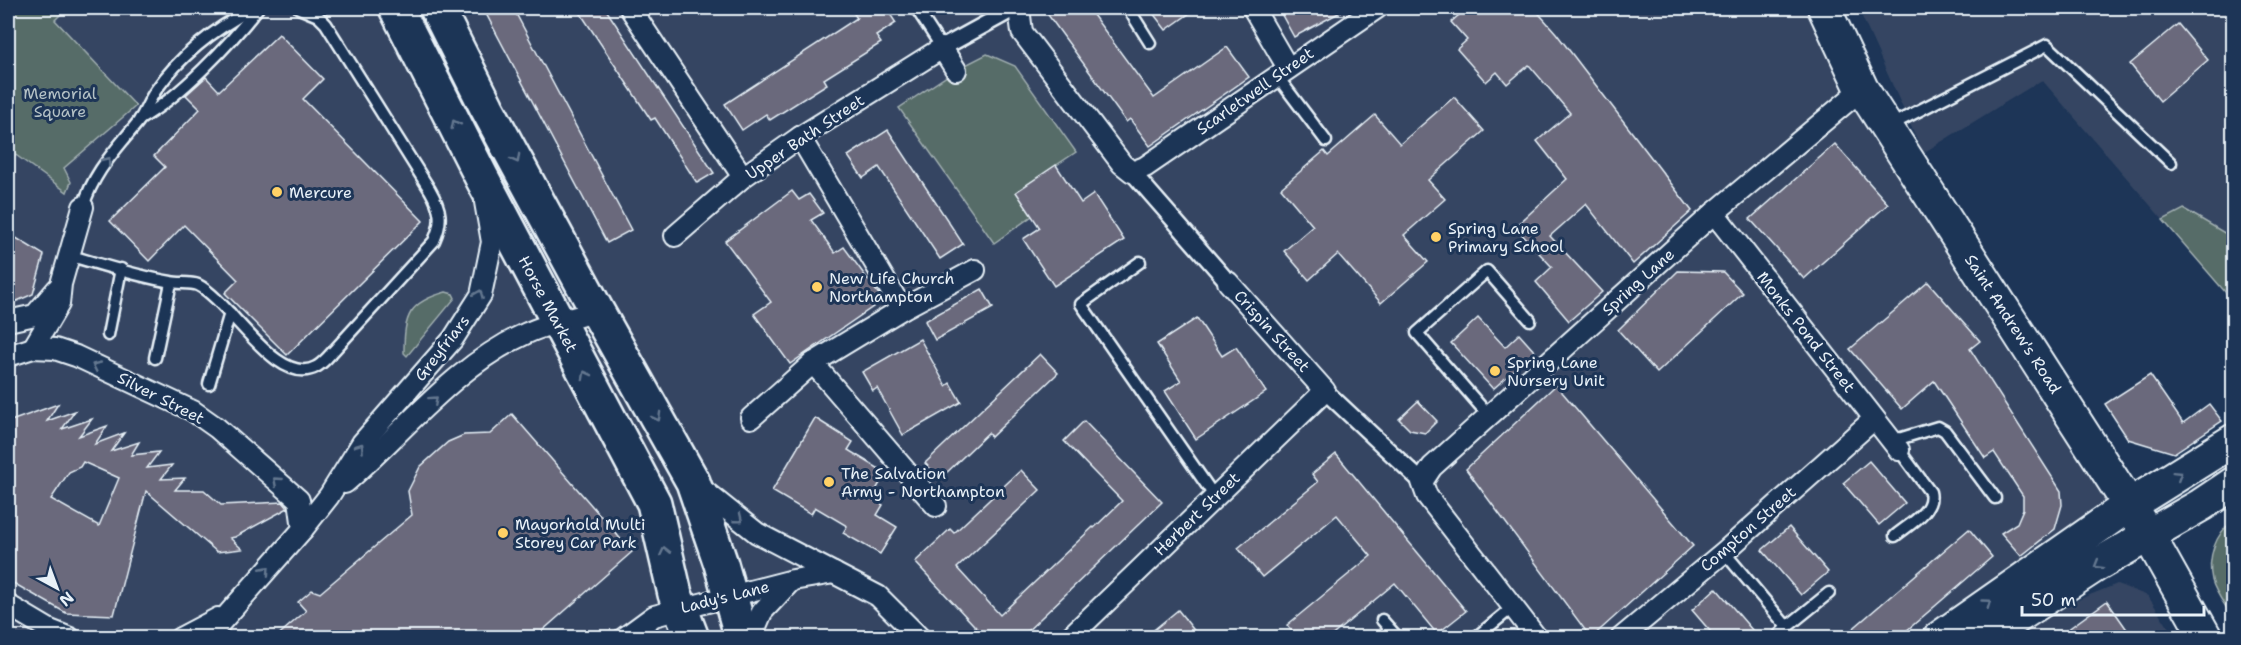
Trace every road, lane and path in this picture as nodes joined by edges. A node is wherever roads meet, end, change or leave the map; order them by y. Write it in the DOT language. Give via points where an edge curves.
graph roads {
  1 [pos="256,8"];
  2 [pos="299,8"];
  3 [pos="396,8"];
  4 [pos="437,8"];
  5 [pos="630,8"];
  6 [pos="916,8"];
  7 [pos="1017,8"];
  8 [pos="1128,8"];
  9 [pos="1253,8"];
  10 [pos="1377,8"];
  11 [pos="1824,8"];
  12 [pos="1150,43"];
  13 [pos="942,48"];
  14 [pos="956,70"];
  15 [pos="1282,72"];
  16 [pos="1862,89"];
  17 [pos="140,119"];
  18 [pos="1886,127"];
  19 [pos="800,137"];
  20 [pos="1326,141"];
  21 [pos="2171,163"];
  22 [pos="1132,172"];
  23 [pos="481,176"];
  24 [pos="743,177"];
  25 [pos="83,207"];
  26 [pos="1714,213"];
  27 [pos="675,236"];
  28 [pos="68,255"];
  29 [pos="1140,262"];
  30 [pos="121,269"];
  31 [pos="975,270"];
  32 [pos="1228,282"];
  33 [pos="171,283"];
  34 [pos="61,285"];
  35 [pos="902,309"];
  36 [pos="597,311"];
  37 [pos="230,313"];
  38 [pos="1530,320"];
  39 [pos="8,321"];
  40 [pos="558,323"];
  41 [pos="108,335"];
  42 [pos="8,341"];
  43 [pos="33,348"];
  44 [pos="8,355"];
  45 [pos="155,358"];
  46 [pos="813,363"];
  47 [pos="210,384"];
  48 [pos="1325,391"];
  49 [pos="1489,416"];
  50 [pos="751,418"];
  51 [pos="1874,419"];
  52 [pos="2234,440"];
  53 [pos="1895,445"];
  54 [pos="693,482"];
  55 [pos="1422,482"];
  56 [pos="2234,483"];
  57 [pos="329,496"];
  58 [pos="1215,497"];
  59 [pos="1995,498"];
  60 [pos="936,506"];
  61 [pos="2128,506"];
  62 [pos="303,529"];
  63 [pos="1895,536"];
  64 [pos="2149,536"];
  65 [pos="1724,552"];
  66 [pos="834,573"];
  67 [pos="793,580"];
  68 [pos="1829,593"];
  69 [pos="730,596"];
  70 [pos="8,605"];
  71 [pos="1513,607"];
  72 [pos="229,610"];
  73 [pos="1382,620"];
  74 [pos="686,623"];
  75 [pos="1788,627"];
  76 [pos="55,634"];
  77 [pos="70,638"];
  78 [pos="180,638"];
  79 [pos="207,638"];
  80 [pos="624,638"];
  81 [pos="742,638"];
  82 [pos="751,638"];
  83 [pos="920,638"];
  84 [pos="1069,638"];
  85 [pos="1398,638"];
  86 [pos="1475,638"];
  87 [pos="1537,638"];
  88 [pos="1621,638"];
  89 [pos="1776,638"];
  90 [pos="1939,638"];
  91 [pos="1985,638"];
  92 [pos="2206,638"];
  1 -- 17 [label="lane" via="177,94"];
  1 -- 17 [label="lane" via="237,16 198,44 155,91"];
  2 -- 37 [label="lane" via="326,24 437,201 442,216 440,228 435,241 316,368 286,367"];
  23 -- 3 [label="highway, Horse Market, one-way"];
  4 -- 36 [label="highway, one-way"];
  5 -- 24 [label="street"];
  6 -- 13 [label="lane"];
  7 -- 13 [label="street, Upper Bath Street"];
  7 -- 22 [label="street" via="1022,32"];
  8 -- 12 [label="lane"];
  9 -- 15 [label="street"];
  10 -- 15 [label="street, Scarletwell Street"];
  11 -- 16 [label="main road, Saint Andrew's Road"];
  13 -- 14 [label="street"];
  13 -- 19 [label="street, Upper Bath Street"];
  15 -- 20 [label="lane"];
  15 -- 22 [label="street, Scarletwell Street" via="1145,167"];
  16 -- 18 [label="main road, Saint Andrew's Road"];
  16 -- 26 [label="street, Spring Lane"];
  25 -- 17 [label="lane, one-way" via="89,186"];
  18 -- 21 [label="lane" via="2047,45"];
  18 -- 61 [label="main road, Saint Andrew's Road"];
  19 -- 24 [label="street, Upper Bath Street"];
  19 -- 35 [label="street"];
  22 -- 32 [label="street, Crispin Street"];
  23 -- 40 [label="highway, Horse Market"];
  57 -- 23 [label="street, Greyfriars, one-way" via="362,443 453,339 481,295 492,242"];
  24 -- 27 [label="street, Upper Bath Street"];
  25 -- 28 [label="street"];
  26 -- 49 [label="street, Spring Lane"];
  26 -- 51 [label="street, Monks Pond Street"];
  28 -- 30 [label="lane"];
  28 -- 34 [label="street"];
  29 -- 58 [label="lane" via="1081,304"];
  30 -- 33 [label="lane"];
  30 -- 41 [label="lane"];
  31 -- 35 [label="street"];
  32 -- 48 [label="street, Crispin Street"];
  33 -- 37 [label="lane" via="197,285"];
  33 -- 45 [label="lane"];
  34 -- 39 [label="street" via="35,315"];
  34 -- 43 [label="street" via="59,304"];
  35 -- 46 [label="street"];
  36 -- 40 [label="street, Greyfriars"];
  36 -- 54 [label="highway, one-way"];
  37 -- 47 [label="lane"];
  38 -- 49 [label="lane" via="1487,271 1417,333"];
  57 -- 40 [label="street, Greyfriars, one-way" via="470,368 528,332"];
  74 -- 40 [label="highway, Horse Market, one-way" via="675,594 654,503"];
  42 -- 44 [label="street"];
  43 -- 44 [label="street, Silver Street"];
  62 -- 43 [label="street, Silver Street, one-way" via="299,500 193,411 76,356 55,349"];
  46 -- 50 [label="street"];
  46 -- 60 [label="street"];
  48 -- 55 [label="street, Crispin Street"];
  48 -- 58 [label="street, Herbert Street"];
  49 -- 55 [label="street, Spring Lane" via="1432,467"];
  51 -- 53 [label="street, Monks Pond Street"];
  51 -- 65 [label="street, Compton Street"];
  61 -- 52 [label="main road, one-way"];
  53 -- 59 [label="lane" via="1938,427"];
  53 -- 63 [label="lane" via="1932,500 1929,508"];
  54 -- 66 [label="street, one-way" via="756,533"];
  54 -- 69 [label="highway"];
  55 -- 71 [label="street" via="1427,496"];
  56 -- 64 [label="main road"];
  57 -- 62 [label="street, Greyfriars"];
  58 -- 84 [label="street, Herbert Street"];
  61 -- 64 [label="main road, Saint Andrew's Road"];
  90 -- 61 [label="main road, one-way"];
  72 -- 62 [label="street, Greyfriars, one-way"];
  64 -- 91 [label="main road, one-way" via="2095,566"];
  64 -- 92 [label="main road, Saint Andrew's Road"];
  65 -- 75 [label="lane"];
  65 -- 88 [label="street, Compton Street"];
  66 -- 67 [label="street, Lady's Lane"];
  66 -- 83 [label="street" via="878,596"];
  67 -- 69 [label="street, Lady's Lane"];
  67 -- 82 [label="street" via="762,612"];
  68 -- 75 [label="lane"];
  69 -- 74 [label="street, Lady's Lane"];
  69 -- 81 [label="highway"];
  70 -- 76 [label="street"];
  71 -- 86 [label="lane"];
  71 -- 87 [label="street"];
  72 -- 78 [label="street"];
  72 -- 79 [label="street, Greyfriars"];
  73 -- 85 [label="lane"];
  74 -- 80 [label="street, Lady's Lane" via="654,616"];
  75 -- 89 [label="lane"];
  76 -- 77 [label="street"];
}
